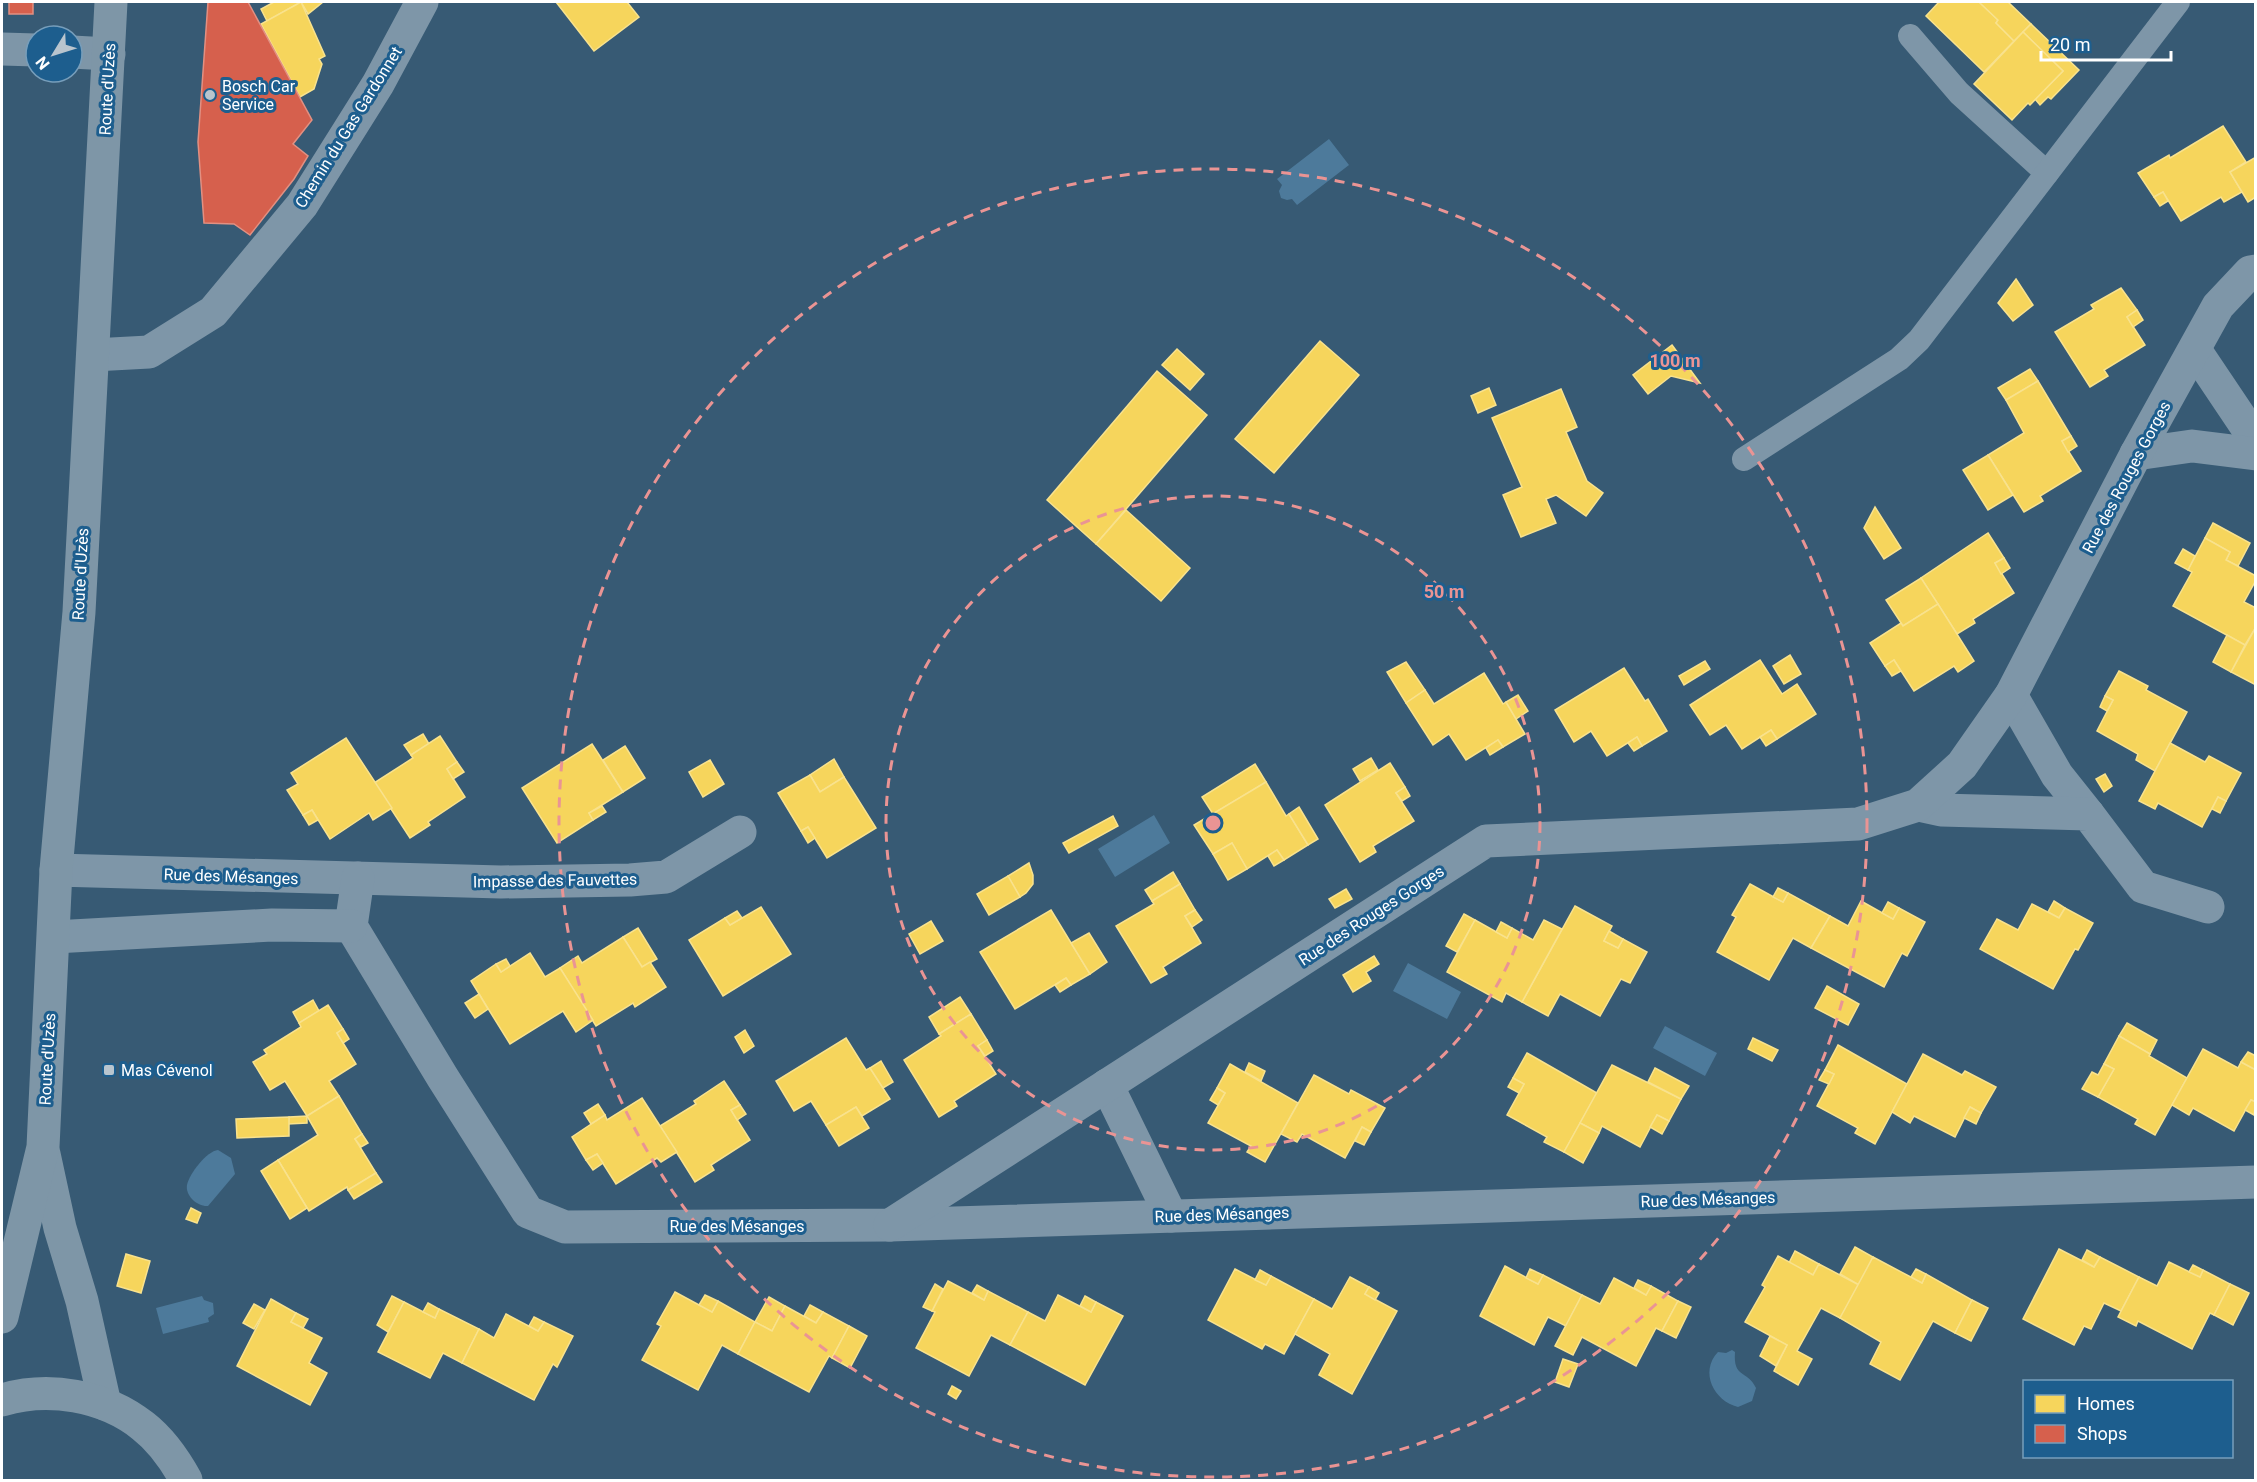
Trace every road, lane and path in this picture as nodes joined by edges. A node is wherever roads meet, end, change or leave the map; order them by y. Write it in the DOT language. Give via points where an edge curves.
graph roads {
  1 [pos="111,2"];
  2 [pos="422,2"];
  3 [pos="2178,2"];
  4 [pos="1910,36"];
  5 [pos="2,49"];
  6 [pos="24,50"];
  7 [pos="84,53"];
  8 [pos="109,54"];
  9 [pos="2047,173"];
  10 [pos="2256,271"];
  11 [pos="2195,350"];
  12 [pos="93,356"];
  13 [pos="2256,441"];
  14 [pos="2136,454"];
  15 [pos="2256,454"];
  16 [pos="1744,459"];
  17 [pos="2011,695"];
  18 [pos="1918,806"];
  19 [pos="2088,814"];
  20 [pos="740,832"];
  21 [pos="56,870"];
  22 [pos="358,878"];
  23 [pos="2208,907"];
  24 [pos="351,926"];
  25 [pos="54,937"];
  26 [pos="1107,1085"];
  27 [pos="43,1147"];
  28 [pos="2256,1182"];
  29 [pos="1171,1216"];
  30 [pos="890,1225"];
  31 [pos="2,1317"];
  32 [pos="2,1400"];
  33 [pos="105,1404"];
  34 [pos="186,1480"];
  1 -- 8 [label="main road, Route d'Uzès"];
  2 -- 12 [label="street, Chemin du Gas Gardonnet" via="378,84 302,205 213,312 149,352"];
  3 -- 9 [label="lane"];
  4 -- 9 [label="lane" via="1959,93"];
  5 -- 6 [label="street"];
  7 -- 8 [label="street"];
  8 -- 12 [label="main road, Route d'Uzès"];
  9 -- 16 [label="lane" via="1919,340 1899,359"];
  10 -- 11 [label="street, Rue des Rouges Gorges" via="2250,272 2218,306"];
  11 -- 13 [label="street"];
  11 -- 14 [label="street, Rue des Rouges Gorges"];
  12 -- 21 [label="main road, Route d'Uzès" via="79,612"];
  14 -- 15 [label="street" via="2192,446"];
  14 -- 17 [label="street, Rue des Rouges Gorges"];
  17 -- 18 [label="street, Rue des Rouges Gorges" via="1962,765"];
  17 -- 19 [label="street" via="2058,775"];
  18 -- 19 [label="street, Rue des Rouges Gorges"];
  18 -- 26 [label="street, Rue des Rouges Gorges" via="1858,824 1486,841"];
  19 -- 23 [label="street" via="2143,887"];
  20 -- 22 [label="street, Impasse des Fauvettes" via="666,877 501,882"];
  21 -- 22 [label="street, Rue des Mésanges"];
  21 -- 25 [label="main road, Route d'Uzès"];
  22 -- 24 [label="street"];
  24 -- 25 [label="street" via="272,925"];
  24 -- 30 [label="street, Rue des Mésanges" via="528,1212 565,1227"];
  25 -- 27 [label="main road, Route d'Uzès"];
  26 -- 29 [label="street"];
  26 -- 30 [label="street, Rue des Rouges Gorges"];
  27 -- 31 [label="main road, Route d'Uzès"];
  27 -- 33 [label="main road, Route d'Uzès"];
  28 -- 29 [label="street, Rue des Mésanges"];
  29 -- 30 [label="street, Rue des Mésanges"];
  32 -- 33 [label="main road" via="22,1394 64,1394"];
  33 -- 34 [label="main road" via="143,1426 173,1457"];
}
